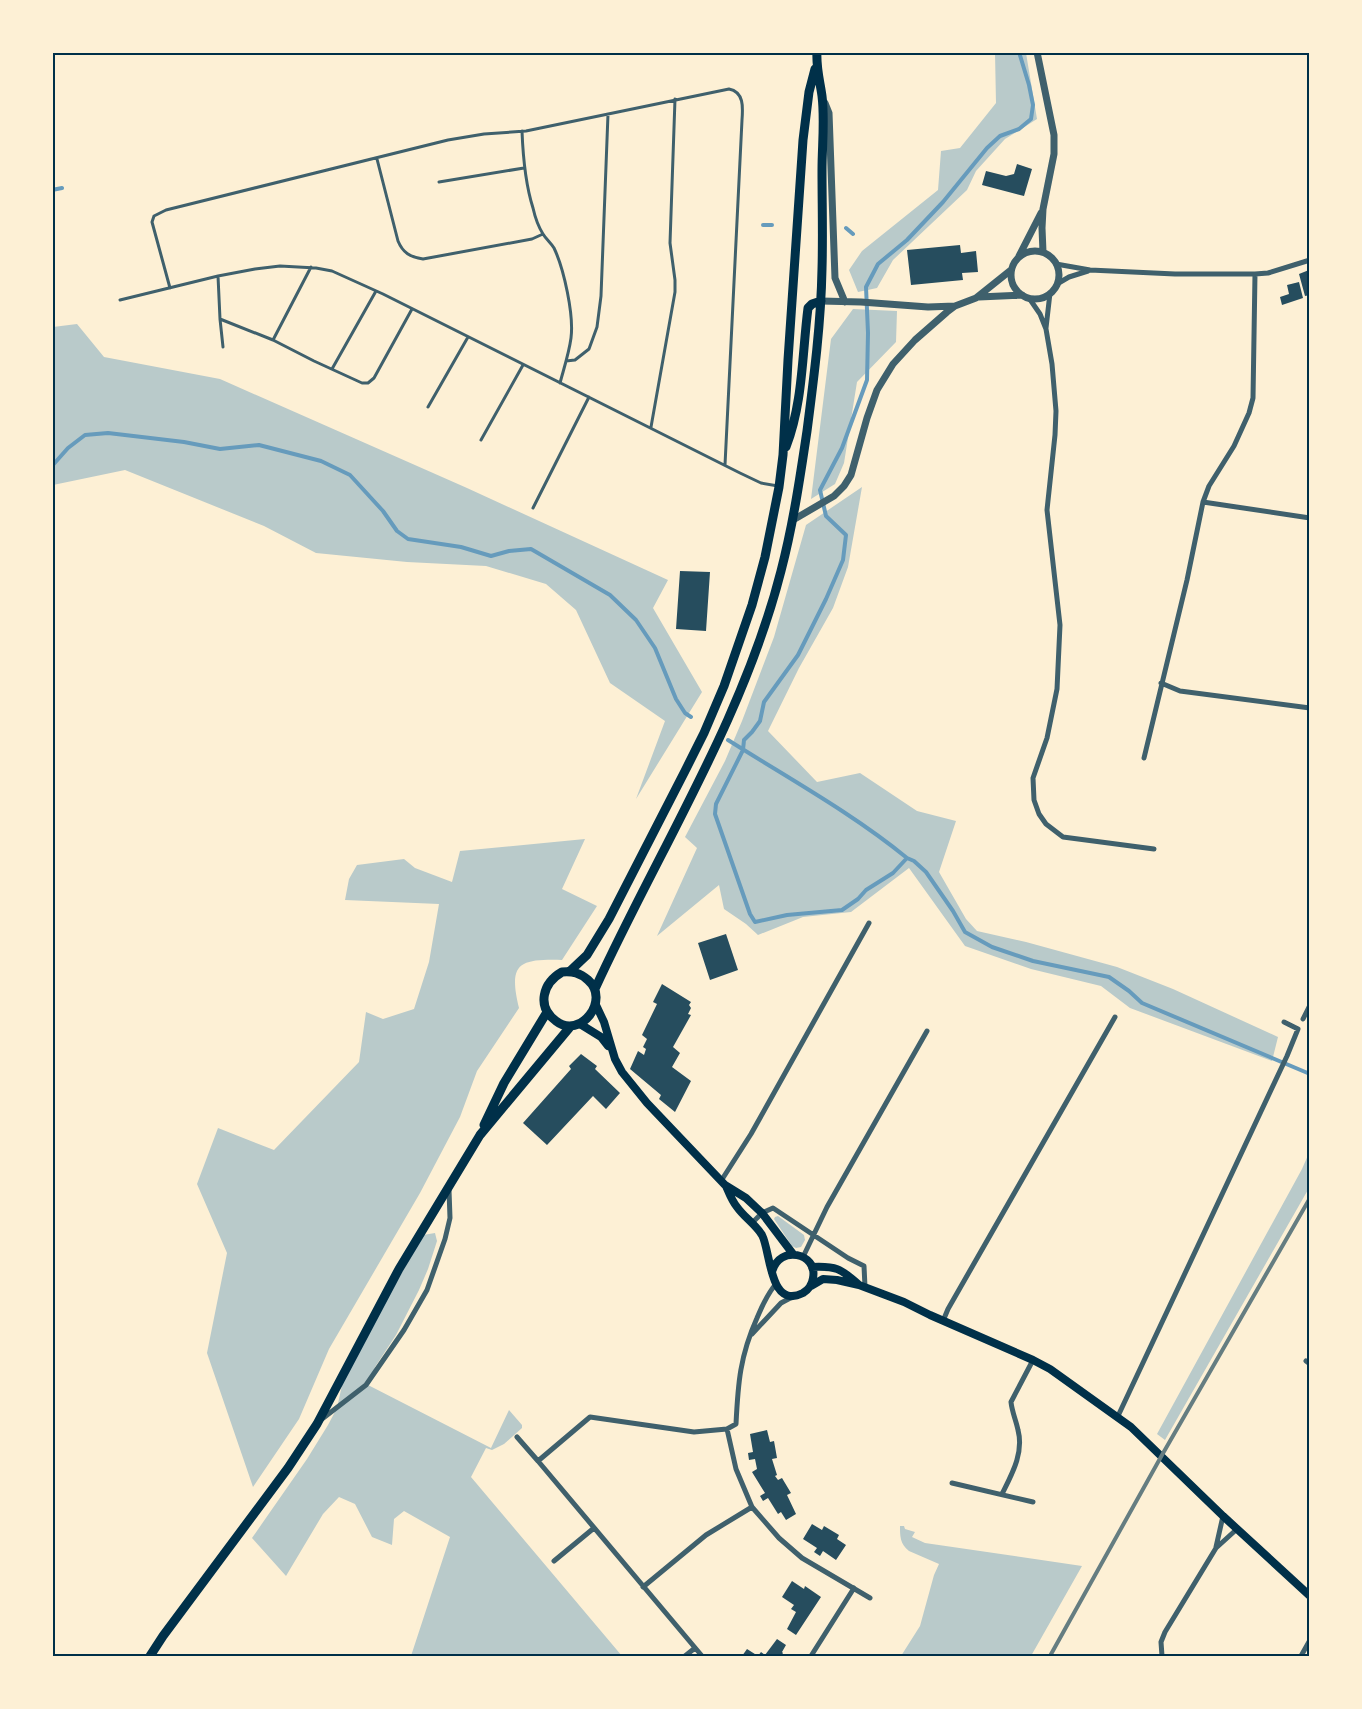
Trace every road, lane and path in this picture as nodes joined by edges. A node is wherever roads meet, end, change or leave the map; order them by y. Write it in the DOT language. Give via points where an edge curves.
graph roads {
  1 [pos="817,52"];
  2 [pos="1037,52"];
  3 [pos="816,67"];
  4 [pos="822,97"];
  5 [pos="675,99"];
  6 [pos="608,114"];
  7 [pos="522,131"];
  8 [pos="377,158"];
  9 [pos="524,168"];
  10 [pos="439,182"];
  11 [pos="1043,209"];
  12 [pos="543,234"];
  13 [pos="1043,252"];
  14 [pos="1018,258"];
  15 [pos="1310,260"];
  16 [pos="1056,264"];
  17 [pos="311,267"];
  18 [pos="1011,270"];
  19 [pos="1090,270"];
  20 [pos="1255,274"];
  21 [pos="218,276"];
  22 [pos="1057,284"];
  23 [pos="170,288"];
  24 [pos="376,291"];
  25 [pos="1050,293"];
  26 [pos="1026,296"];
  27 [pos="976,297"];
  28 [pos="120,300"];
  29 [pos="820,301"];
  30 [pos="845,302"];
  31 [pos="955,306"];
  32 [pos="412,309"];
  33 [pos="220,319"];
  34 [pos="1046,329"];
  35 [pos="468,337"];
  36 [pos="273,340"];
  37 [pos="223,347"];
  38 [pos="566,362"];
  39 [pos="523,365"];
  40 [pos="332,369"];
  41 [pos="560,383"];
  42 [pos="589,397"];
  43 [pos="428,407"];
  44 [pos="651,427"];
  45 [pos="481,440"];
  46 [pos="783,455"];
  47 [pos="725,465"];
  48 [pos="779,487"];
  49 [pos="1203,502"];
  50 [pos="533,508"];
  51 [pos="1310,518"];
  52 [pos="793,520"];
  53 [pos="1161,683"];
  54 [pos="1310,708"];
  55 [pos="1144,758"];
  56 [pos="1154,849"];
  57 [pos="869,923"];
  58 [pos="569,972"];
  59 [pos="595,989"];
  60 [pos="596,1005"];
  61 [pos="1310,1005"];
  62 [pos="547,1012"];
  63 [pos="1115,1017"];
  64 [pos="1303,1019"];
  65 [pos="1284,1022"];
  66 [pos="575,1025"];
  67 [pos="927,1031"];
  68 [pos="611,1050"];
  69 [pos="480,1135"];
  70 [pos="723,1183"];
  71 [pos="448,1188"];
  72 [pos="762,1213"];
  73 [pos="752,1223"];
  74 [pos="814,1235"];
  75 [pos="793,1254"];
  76 [pos="803,1257"];
  77 [pos="812,1267"];
  78 [pos="772,1272"];
  79 [pos="775,1285"];
  80 [pos="811,1286"];
  81 [pos="862,1286"];
  82 [pos="795,1296"];
  83 [pos="944,1321"];
  84 [pos="748,1339"];
  85 [pos="1033,1360"];
  86 [pos="1118,1416"];
  87 [pos="316,1424"];
  88 [pos="727,1430"];
  89 [pos="518,1437"];
  90 [pos="538,1461"];
  91 [pos="952,1482"];
  92 [pos="1002,1494"];
  93 [pos="1033,1502"];
  94 [pos="752,1507"];
  95 [pos="1223,1516"];
  96 [pos="594,1528"];
  97 [pos="1237,1529"];
  98 [pos="1216,1548"];
  99 [pos="554,1561"];
  100 [pos="643,1587"];
  101 [pos="854,1588"];
  102 [pos="1310,1596"];
  103 [pos="870,1598"];
  104 [pos="1310,1640"];
  105 [pos="695,1648"];
  106 [pos="150,1656"];
  107 [pos="684,1656"];
  108 [pos="702,1656"];
  109 [pos="811,1656"];
  110 [pos="1162,1656"];
  111 [pos="1300,1656"];
  1 -- 3 [label="main road"];
  2 -- 11 [label="street" via="1054,135 1054,159"];
  3 -- 4 [label="main road"];
  3 -- 46 [label="main road" via="803,140"];
  4 -- 29 [label="main road"];
  4 -- 30 [label="street" via="829,113 835,278"];
  5 -- 6 [label="lane"];
  5 -- 44 [label="lane" via="670,243 675,292"];
  5 -- 47 [label="lane" via="729,89 740,95 742,106"];
  6 -- 7 [label="lane"];
  6 -- 38 [label="lane" via="597,327 589,349"];
  7 -- 8 [label="lane" via="448,140"];
  7 -- 9 [label="lane"];
  8 -- 12 [label="lane" via="398,241 406,254 414,258"];
  8 -- 23 [label="lane" via="154,216 153,231"];
  9 -- 10 [label="lane"];
  9 -- 12 [label="lane"];
  11 -- 13 [label="street"];
  11 -- 14 [label="street"];
  12 -- 38 [label="lane" via="560,263 568,301 572,336"];
  13 -- 14 [label="street" via="1030,251"];
  13 -- 16 [label="street"];
  14 -- 18 [label="street"];
  15 -- 20 [label="street"];
  16 -- 19 [label="street"];
  16 -- 22 [label="street"];
  17 -- 21 [label="lane" via="255,268"];
  17 -- 24 [label="lane" via="332,271"];
  17 -- 36 [label="lane"];
  18 -- 26 [label="street" via="1014,285"];
  18 -- 27 [label="street"];
  19 -- 20 [label="street"];
  19 -- 22 [label="street"];
  20 -- 49 [label="street" via="1253,398 1234,446"];
  21 -- 23 [label="lane"];
  21 -- 33 [label="lane"];
  22 -- 25 [label="street"];
  23 -- 28 [label="lane"];
  24 -- 32 [label="lane"];
  24 -- 40 [label="lane"];
  25 -- 26 [label="street" via="1040,298"];
  25 -- 34 [label="street"];
  26 -- 27 [label="street"];
  26 -- 34 [label="street"];
  27 -- 31 [label="street"];
  29 -- 30 [label="street"];
  29 -- 46 [label="main road" via="808,308 799,401"];
  29 -- 52 [label="main road" via="813,386"];
  30 -- 31 [label="street"];
  31 -- 52 [label="street" via="893,364 873,399 851,475 844,486 818,507"];
  32 -- 35 [label="lane"];
  32 -- 40 [label="lane" via="368,383"];
  33 -- 36 [label="lane"];
  33 -- 37 [label="lane"];
  34 -- 56 [label="street" via="1056,411 1047,510 1060,625 1057,688 1047,738 1033,778 1034,800 1046,824 1063,837"];
  35 -- 39 [label="lane"];
  35 -- 43 [label="lane"];
  36 -- 40 [label="lane"];
  38 -- 41 [label="lane"];
  39 -- 41 [label="lane"];
  39 -- 45 [label="lane"];
  41 -- 42 [label="lane"];
  42 -- 44 [label="lane"];
  42 -- 50 [label="lane"];
  44 -- 47 [label="lane"];
  46 -- 48 [label="main road"];
  47 -- 48 [label="lane" via="761,483"];
  48 -- 58 [label="main road" via="752,605 704,733 609,919 587,955"];
  49 -- 51 [label="street"];
  49 -- 53 [label="street"];
  52 -- 59 [label="main road" via="770,609 731,712"];
  53 -- 54 [label="street" via="1180,691"];
  53 -- 55 [label="street"];
  57 -- 70 [label="street"];
  58 -- 59 [label="main road" via="586,977"];
  58 -- 62 [label="main road" via="559,974 547,985"];
  59 -- 60 [label="main road"];
  60 -- 66 [label="main road" via="590,1016"];
  60 -- 68 [label="main road"];
  61 -- 64 [label="street"];
  62 -- 66 [label="main road" via="557,1023"];
  62 -- 69 [label="main road" via="504,1083"];
  63 -- 83 [label="street"];
  65 -- 86 [label="street" via="1299,1029"];
  66 -- 68 [label="main road" via="601,1037"];
  66 -- 69 [label="main road"];
  67 -- 74 [label="street" via="826,1207"];
  68 -- 70 [label="main road" via="622,1072 647,1103"];
  69 -- 71 [label="main road"];
  70 -- 72 [label="main road"];
  70 -- 73 [label="main road"];
  71 -- 87 [label="main road" via="399,1269"];
  71 -- 87 [label="street" via="450,1218 445,1239 426,1290 404,1330 366,1385"];
  72 -- 73 [label="street"];
  72 -- 74 [label="street" via="773,1208"];
  72 -- 75 [label="main road"];
  73 -- 78 [label="main road" via="762,1234"];
  74 -- 76 [label="street"];
  74 -- 81 [label="street" via="864,1266"];
  75 -- 76 [label="main road"];
  75 -- 78 [label="main road" via="782,1258"];
  76 -- 77 [label="main road"];
  77 -- 80 [label="main road"];
  77 -- 81 [label="main road" via="832,1266"];
  78 -- 79 [label="main road"];
  79 -- 82 [label="main road" via="783,1293"];
  79 -- 84 [label="street"];
  80 -- 81 [label="main road" via="823,1280 837,1280"];
  80 -- 82 [label="main road"];
  81 -- 83 [label="main road"];
  82 -- 84 [label="street" via="775,1308"];
  83 -- 85 [label="main road"];
  84 -- 88 [label="street" via="738,1384 736,1424"];
  85 -- 86 [label="main road"];
  85 -- 92 [label="street" via="1011,1402 1020,1449"];
  86 -- 95 [label="main road"];
  87 -- 106 [label="main road"];
  88 -- 90 [label="street" via="694,1432 590,1417"];
  88 -- 94 [label="street" via="736,1469"];
  89 -- 90 [label="street"];
  90 -- 96 [label="street"];
  91 -- 92 [label="street"];
  92 -- 93 [label="street"];
  94 -- 100 [label="street" via="706,1535"];
  94 -- 101 [label="street" via="802,1558"];
  95 -- 97 [label="main road"];
  95 -- 98 [label="street"];
  96 -- 99 [label="street"];
  96 -- 100 [label="street"];
  97 -- 98 [label="street"];
  97 -- 102 [label="main road"];
  98 -- 110 [label="street" via="1165,1632"];
  100 -- 105 [label="street"];
  101 -- 103 [label="street"];
  101 -- 109 [label="street"];
  104 -- 111 [label="street"];
  105 -- 107 [label="street"];
  105 -- 108 [label="street"];
}
